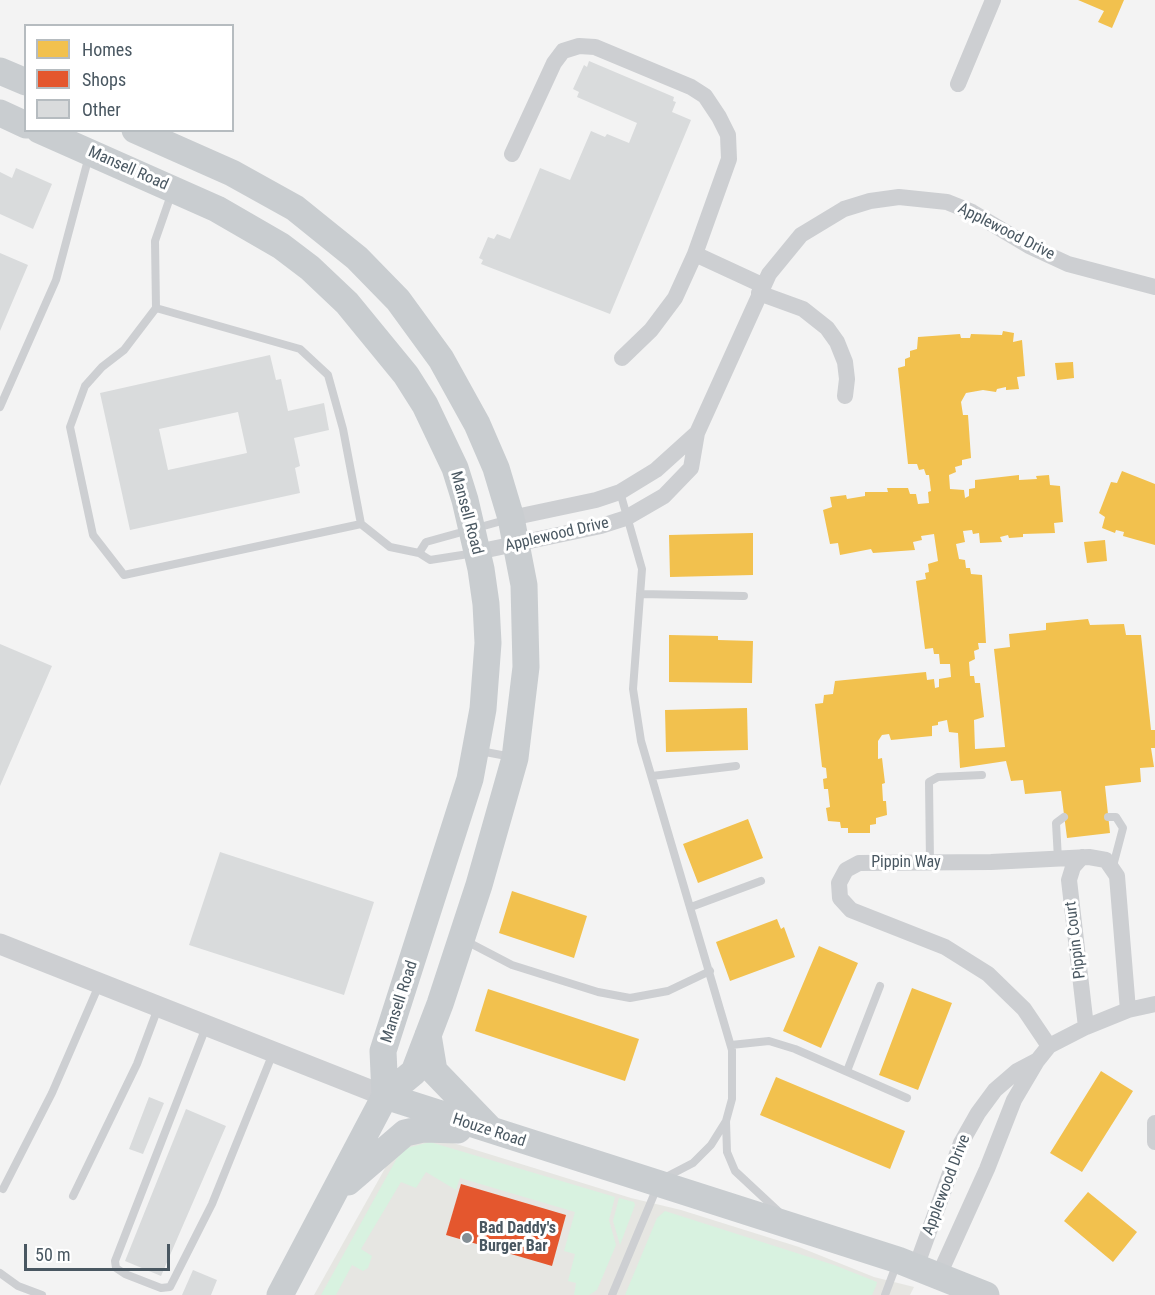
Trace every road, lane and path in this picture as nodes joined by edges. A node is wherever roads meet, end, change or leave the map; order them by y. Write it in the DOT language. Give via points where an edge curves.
graph roads {
  1 [pos="993,0"];
  2 [pos="0,71"];
  3 [pos="24,81"];
  4 [pos="958,84"];
  5 [pos="0,113"];
  6 [pos="24,123"];
  7 [pos="44,132"];
  8 [pos="140,132"];
  9 [pos="89,152"];
  10 [pos="512,154"];
  11 [pos="173,189"];
  12 [pos="695,255"];
  13 [pos="376,277"];
  14 [pos="1155,288"];
  15 [pos="760,289"];
  16 [pos="347,303"];
  17 [pos="156,308"];
  18 [pos="622,358"];
  19 [pos="845,396"];
  20 [pos="0,406"];
  21 [pos="697,434"];
  22 [pos="620,492"];
  23 [pos="629,516"];
  24 [pos="511,518"];
  25 [pos="361,524"];
  26 [pos="475,541"];
  27 [pos="517,544"];
  28 [pos="419,553"];
  29 [pos="640,594"];
  30 [pos="744,596"];
  31 [pos="477,750"];
  32 [pos="515,758"];
  33 [pos="736,766"];
  34 [pos="982,775"];
  35 [pos="651,776"];
  36 [pos="1108,817"];
  37 [pos="1064,818"];
  38 [pos="1082,857"];
  39 [pos="1058,859"];
  40 [pos="930,862"];
  41 [pos="1113,866"];
  42 [pos="761,881"];
  43 [pos="691,907"];
  44 [pos="461,938"];
  45 [pos="0,944"];
  46 [pos="710,971"];
  47 [pos="99,985"];
  48 [pos="880,986"];
  49 [pos="1155,1004"];
  50 [pos="158,1008"];
  51 [pos="1128,1011"];
  52 [pos="206,1027"];
  53 [pos="1086,1027"];
  54 [pos="428,1035"];
  55 [pos="730,1045"];
  56 [pos="1049,1046"];
  57 [pos="273,1053"];
  58 [pos="1037,1061"];
  59 [pos="847,1071"];
  60 [pos="385,1096"];
  61 [pos="907,1098"];
  62 [pos="726,1121"];
  63 [pos="1155,1123"];
  64 [pos="493,1132"];
  65 [pos="1155,1142"];
  66 [pos="658,1185"];
  67 [pos="3,1189"];
  68 [pos="337,1191"];
  69 [pos="73,1196"];
  70 [pos="797,1228"];
  71 [pos="918,1267"];
  72 [pos="0,1274"];
  73 [pos="42,1295"];
  74 [pos="280,1295"];
  75 [pos="612,1295"];
  76 [pos="885,1295"];
  77 [pos="986,1295"];
  1 -- 4 [label="street"];
  2 -- 3 [label="main road"];
  5 -- 6 [label="main road"];
  7 -- 9 [label="main road, Mansell Road"];
  8 -- 13 [label="main road, Mansell Road" via="232,173 288,204"];
  9 -- 11 [label="main road, Mansell Road"];
  9 -- 20 [label="lane" via="80,199 56,280"];
  10 -- 12 [label="street" via="554,63 564,51 579,46 595,47 691,87 705,96 719,117 728,135 729,159"];
  11 -- 16 [label="main road, Mansell Road" via="281,246"];
  11 -- 17 [label="lane" via="155,241"];
  12 -- 15 [label="street"];
  12 -- 18 [label="street" via="675,298 651,330"];
  13 -- 16 [label="main road"];
  13 -- 24 [label="main road, Mansell Road" via="422,330 460,389 496,468"];
  14 -- 15 [label="street, Applewood Drive" via="1068,264 947,202 899,197 870,201 824,220 785,251"];
  15 -- 19 [label="street" via="803,309 827,328 845,362"];
  15 -- 21 [label="street, Applewood Drive"];
  16 -- 26 [label="main road, Mansell Road" via="387,349 425,405 455,468"];
  17 -- 25 [label="lane" via="300,349 328,375"];
  17 -- 25 [label="lane" via="124,350 85,386 70,427 93,535 124,575"];
  21 -- 22 [label="street, Applewood Drive" via="656,470"];
  21 -- 23 [label="street, Applewood Drive" via="691,468 664,496"];
  22 -- 23 [label="lane"];
  22 -- 24 [label="street, Applewood Drive"];
  23 -- 27 [label="street, Applewood Drive" via="602,526"];
  23 -- 29 [label="lane" via="642,569"];
  24 -- 26 [label="lane"];
  24 -- 27 [label="main road, Mansell Road"];
  25 -- 28 [label="lane" via="390,547"];
  26 -- 27 [label="street, Applewood Drive"];
  26 -- 28 [label="lane" via="430,560"];
  26 -- 28 [label="lane" via="426,542"];
  26 -- 31 [label="main road, Mansell Road" via="488,643"];
  27 -- 32 [label="main road, Mansell Road" via="524,585 526,667"];
  29 -- 30 [label="lane"];
  29 -- 35 [label="lane" via="633,689"];
  31 -- 32 [label="lane"];
  31 -- 60 [label="main road, Mansell Road" via="383,1051"];
  32 -- 44 [label="main road, Mansell Road"];
  33 -- 35 [label="lane"];
  34 -- 40 [label="lane" via="938,777 929,782"];
  35 -- 43 [label="lane"];
  36 -- 41 [label="lane" via="1116,817 1123,828"];
  37 -- 39 [label="lane" via="1056,823"];
  38 -- 39 [label="street, Pippin Way"];
  38 -- 41 [label="street, Pippin Way" via="1106,860"];
  38 -- 53 [label="street, Pippin Court" via="1069,880"];
  39 -- 40 [label="street, Pippin Way"];
  40 -- 56 [label="street, Pippin Way" via="860,863 846,870 839,883 840,898 851,910 945,947 988,974 1024,1010"];
  41 -- 51 [label="street"];
  42 -- 43 [label="lane"];
  43 -- 46 [label="lane"];
  44 -- 46 [label="lane" via="512,966 630,999 668,991"];
  44 -- 54 [label="main road, Mansell Road"];
  45 -- 47 [label="street, Houze Road"];
  46 -- 55 [label="lane"];
  47 -- 50 [label="street, Houze Road"];
  47 -- 67 [label="lane" via="52,1093"];
  48 -- 59 [label="lane"];
  49 -- 51 [label="street, Applewood Drive"];
  50 -- 52 [label="street, Houze Road"];
  50 -- 69 [label="lane" via="137,1064"];
  51 -- 53 [label="street, Applewood Drive"];
  52 -- 57 [label="street, Houze Road"];
  52 -- 57 [label="lane" via="115,1261 116,1268 134,1278 161,1288 170,1287 175,1280 212,1204"];
  53 -- 56 [label="street, Applewood Drive"];
  54 -- 60 [label="main road, Mansell Road" via="414,1072"];
  54 -- 64 [label="main road" via="434,1071"];
  55 -- 59 [label="lane" via="769,1041"];
  55 -- 62 [label="lane" via="732,1099"];
  56 -- 58 [label="street, Applewood Drive"];
  57 -- 60 [label="street, Houze Road"];
  58 -- 71 [label="street, Applewood Drive" via="1014,1100 987,1169"];
  58 -- 71 [label="street, Applewood Drive" via="1017,1071 995,1090 978,1113 961,1143"];
  59 -- 61 [label="lane"];
  60 -- 64 [label="main road, Houze Road"];
  60 -- 68 [label="main road, Mansell Road"];
  62 -- 66 [label="lane" via="711,1145 693,1163"];
  62 -- 70 [label="lane" via="727,1152 735,1171"];
  63 -- 65 [label="street"];
  64 -- 66 [label="main road, Houze Road"];
  64 -- 68 [label="main road" via="423,1129 405,1133"];
  66 -- 70 [label="main road, Houze Road"];
  66 -- 75 [label="lane"];
  68 -- 74 [label="main road, Mansell Road"];
  70 -- 71 [label="main road, Houze Road"];
  71 -- 76 [label="lane"];
  71 -- 77 [label="main road, Houze Road"];
  72 -- 73 [label="lane"];
}
